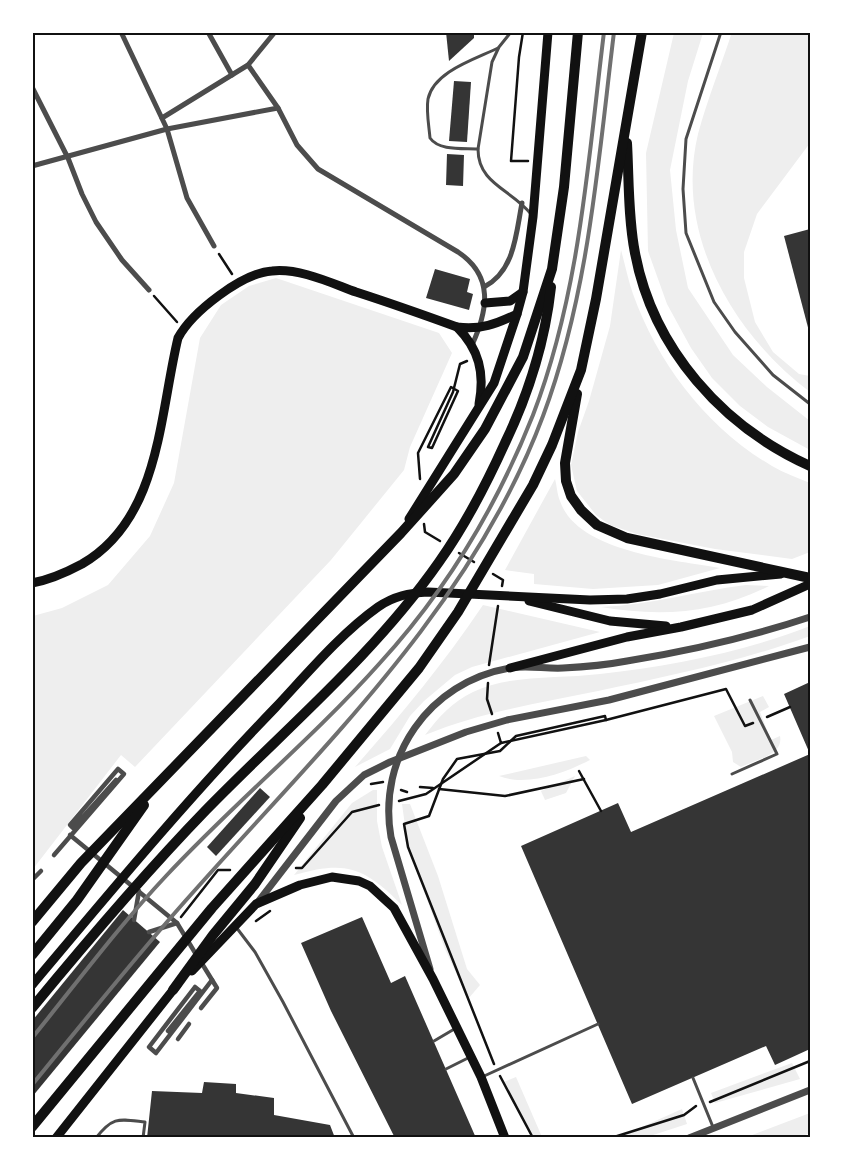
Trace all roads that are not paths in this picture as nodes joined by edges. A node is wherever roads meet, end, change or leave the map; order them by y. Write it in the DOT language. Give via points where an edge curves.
graph roads {
  1 [pos="121,32"];
  2 [pos="208,32"];
  3 [pos="275,32"];
  4 [pos="511,32"];
  5 [pos="548,32"];
  6 [pos="578,32"];
  7 [pos="642,32"];
  8 [pos="721,32"];
  9 [pos="499,47"];
  10 [pos="248,65"];
  11 [pos="232,75"];
  12 [pos="32,87"];
  13 [pos="278,108"];
  14 [pos="162,118"];
  15 [pos="626,125"];
  16 [pos="167,129"];
  17 [pos="478,148"];
  18 [pos="68,158"];
  19 [pos="32,166"];
  20 [pos="522,203"];
  21 [pos="533,217"];
  22 [pos="214,246"];
  23 [pos="552,269"];
  24 [pos="484,287"];
  25 [pos="149,290"];
  26 [pos="523,292"];
  27 [pos="485,302"];
  28 [pos="517,314"];
  29 [pos="457,327"];
  30 [pos="479,328"];
  31 [pos="472,345"];
  32 [pos="581,370"];
  33 [pos="810,404"];
  34 [pos="478,410"];
  35 [pos="810,466"];
  36 [pos="401,533"];
  37 [pos="784,574"];
  38 [pos="810,578"];
  39 [pos="32,583"];
  40 [pos="810,584"];
  41 [pos="502,595"];
  42 [pos="810,617"];
  43 [pos="681,628"];
  44 [pos="810,647"];
  45 [pos="510,668"];
  46 [pos="750,700"];
  47 [pos="732,774"];
  48 [pos="165,776"];
  49 [pos="116,780"];
  50 [pos="322,784"];
  51 [pos="70,835"];
  52 [pos="54,855"];
  53 [pos="41,871"];
  54 [pos="32,880"];
  55 [pos="139,891"];
  56 [pos="256,904"];
  57 [pos="134,920"];
  58 [pos="32,922"];
  59 [pos="177,922"];
  60 [pos="235,925"];
  61 [pos="149,932"];
  62 [pos="32,955"];
  63 [pos="433,979"];
  64 [pos="212,980"];
  65 [pos="32,985"];
  66 [pos="173,990"];
  67 [pos="32,1008"];
  68 [pos="201,1008"];
  69 [pos="189,1024"];
  70 [pos="598,1024"];
  71 [pos="457,1028"];
  72 [pos="168,1032"];
  73 [pos="178,1039"];
  74 [pos="434,1041"];
  75 [pos="471,1056"];
  76 [pos="446,1069"];
  77 [pos="481,1077"];
  78 [pos="692,1078"];
  79 [pos="810,1090"];
  80 [pos="32,1127"];
  81 [pos="714,1128"];
  82 [pos="505,1137"];
  83 [pos="56,1138"];
  84 [pos="96,1138"];
  85 [pos="143,1138"];
  86 [pos="354,1138"];
  87 [pos="689,1138"];
  1 -- 14 [label="street"];
  2 -- 11 [label="street"];
  3 -- 10 [label="street"];
  4 -- 9 [label="lane"];
  5 -- 21 [label="main road"];
  6 -- 23 [label="highway" via="564,187"];
  7 -- 15 [label="highway"];
  8 -- 33 [label="lane" via="686,139 683,189 686,233 714,302 735,332 773,375"];
  9 -- 17 [label="lane" via="492,62"];
  9 -- 17 [label="lane" via="449,72 435,86 428,100 430,138 433,142 439,146"];
  10 -- 11 [label="street"];
  10 -- 13 [label="street"];
  11 -- 14 [label="street"];
  12 -- 18 [label="street"];
  13 -- 16 [label="street"];
  13 -- 24 [label="street" via="297,145 318,169 469,258"];
  14 -- 16 [label="street"];
  15 -- 32 [label="highway"];
  15 -- 35 [label="highway" via="635,253 667,342 696,380 731,417 786,455"];
  16 -- 18 [label="street"];
  16 -- 22 [label="street" via="187,198"];
  17 -- 20 [label="lane" via="483,172"];
  18 -- 19 [label="street"];
  18 -- 25 [label="street" via="96,222 112,247"];
  20 -- 21 [label="lane"];
  20 -- 24 [label="street" via="512,255 494,282"];
  21 -- 26 [label="main road"];
  23 -- 36 [label="highway" via="523,357 485,429 454,474"];
  23 -- 67 [label="highway" via="548,315 530,383 489,481 426,580 356,662 158,861"];
  24 -- 27 [label="street"];
  26 -- 27 [label="main road" via="510,300"];
  26 -- 28 [label="main road"];
  27 -- 30 [label="street"];
  28 -- 30 [label="main road"];
  28 -- 34 [label="main road" via="504,359"];
  29 -- 30 [label="main road"];
  29 -- 31 [label="main road"];
  29 -- 39 [label="main road" via="308,276 271,271 238,284 183,328 178,338 154,459 140,501 122,531 98,554 68,572"];
  30 -- 31 [label="street"];
  31 -- 34 [label="main road" via="482,374"];
  32 -- 37 [label="highway" via="565,463 571,496 581,510 597,525 627,538"];
  32 -- 50 [label="highway" via="533,485 458,612 419,668"];
  34 -- 36 [label="main road"];
  36 -- 48 [label="highway"];
  37 -- 38 [label="highway"];
  37 -- 41 [label="main road" via="717,580 627,599"];
  40 -- 43 [label="main road" via="752,610"];
  41 -- 43 [label="main road" via="610,621"];
  41 -- 65 [label="main road" via="413,592 377,608 319,661 230,755 142,853"];
  42 -- 45 [label="street" via="758,634 624,662 563,668"];
  43 -- 45 [label="main road" via="627,637"];
  44 -- 56 [label="street" via="609,700 507,720 390,762 350,786"];
  45 -- 63 [label="street" via="465,684 442,698 410,735 391,776 388,817 391,838"];
  46 -- 47 [label="lane" via="777,754"];
  48 -- 58 [label="highway" via="81,864"];
  48 -- 62 [label="highway" via="77,900"];
  49 -- 51 [label="street" via="73,828 70,826 118,769 124,774"];
  50 -- 66 [label="highway" via="255,884"];
  50 -- 80 [label="highway" via="212,908"];
  51 -- 52 [label="street"];
  51 -- 55 [label="street"];
  53 -- 54 [label="street"];
  55 -- 57 [label="street"];
  55 -- 59 [label="street"];
  56 -- 60 [label="main road"];
  56 -- 63 [label="main road" via="316,879 332,876 359,881 370,886 394,908"];
  59 -- 61 [label="street"];
  59 -- 64 [label="street"];
  60 -- 66 [label="main road"];
  60 -- 86 [label="lane" via="255,952 283,1002"];
  63 -- 71 [label="main road"];
  64 -- 68 [label="street" via="217,988"];
  64 -- 72 [label="street" via="156,1052 148,1047 195,987 200,991"];
  66 -- 83 [label="main road"];
  69 -- 73 [label="street"];
  70 -- 77 [label="lane"];
  71 -- 74 [label="lane"];
  71 -- 75 [label="main road"];
  75 -- 76 [label="lane"];
  75 -- 77 [label="main road"];
  77 -- 82 [label="main road"];
  78 -- 81 [label="lane"];
  79 -- 81 [label="street"];
  81 -- 87 [label="street"];
  84 -- 85 [label="lane" via="104,1127 118,1119 144,1122"];
}
